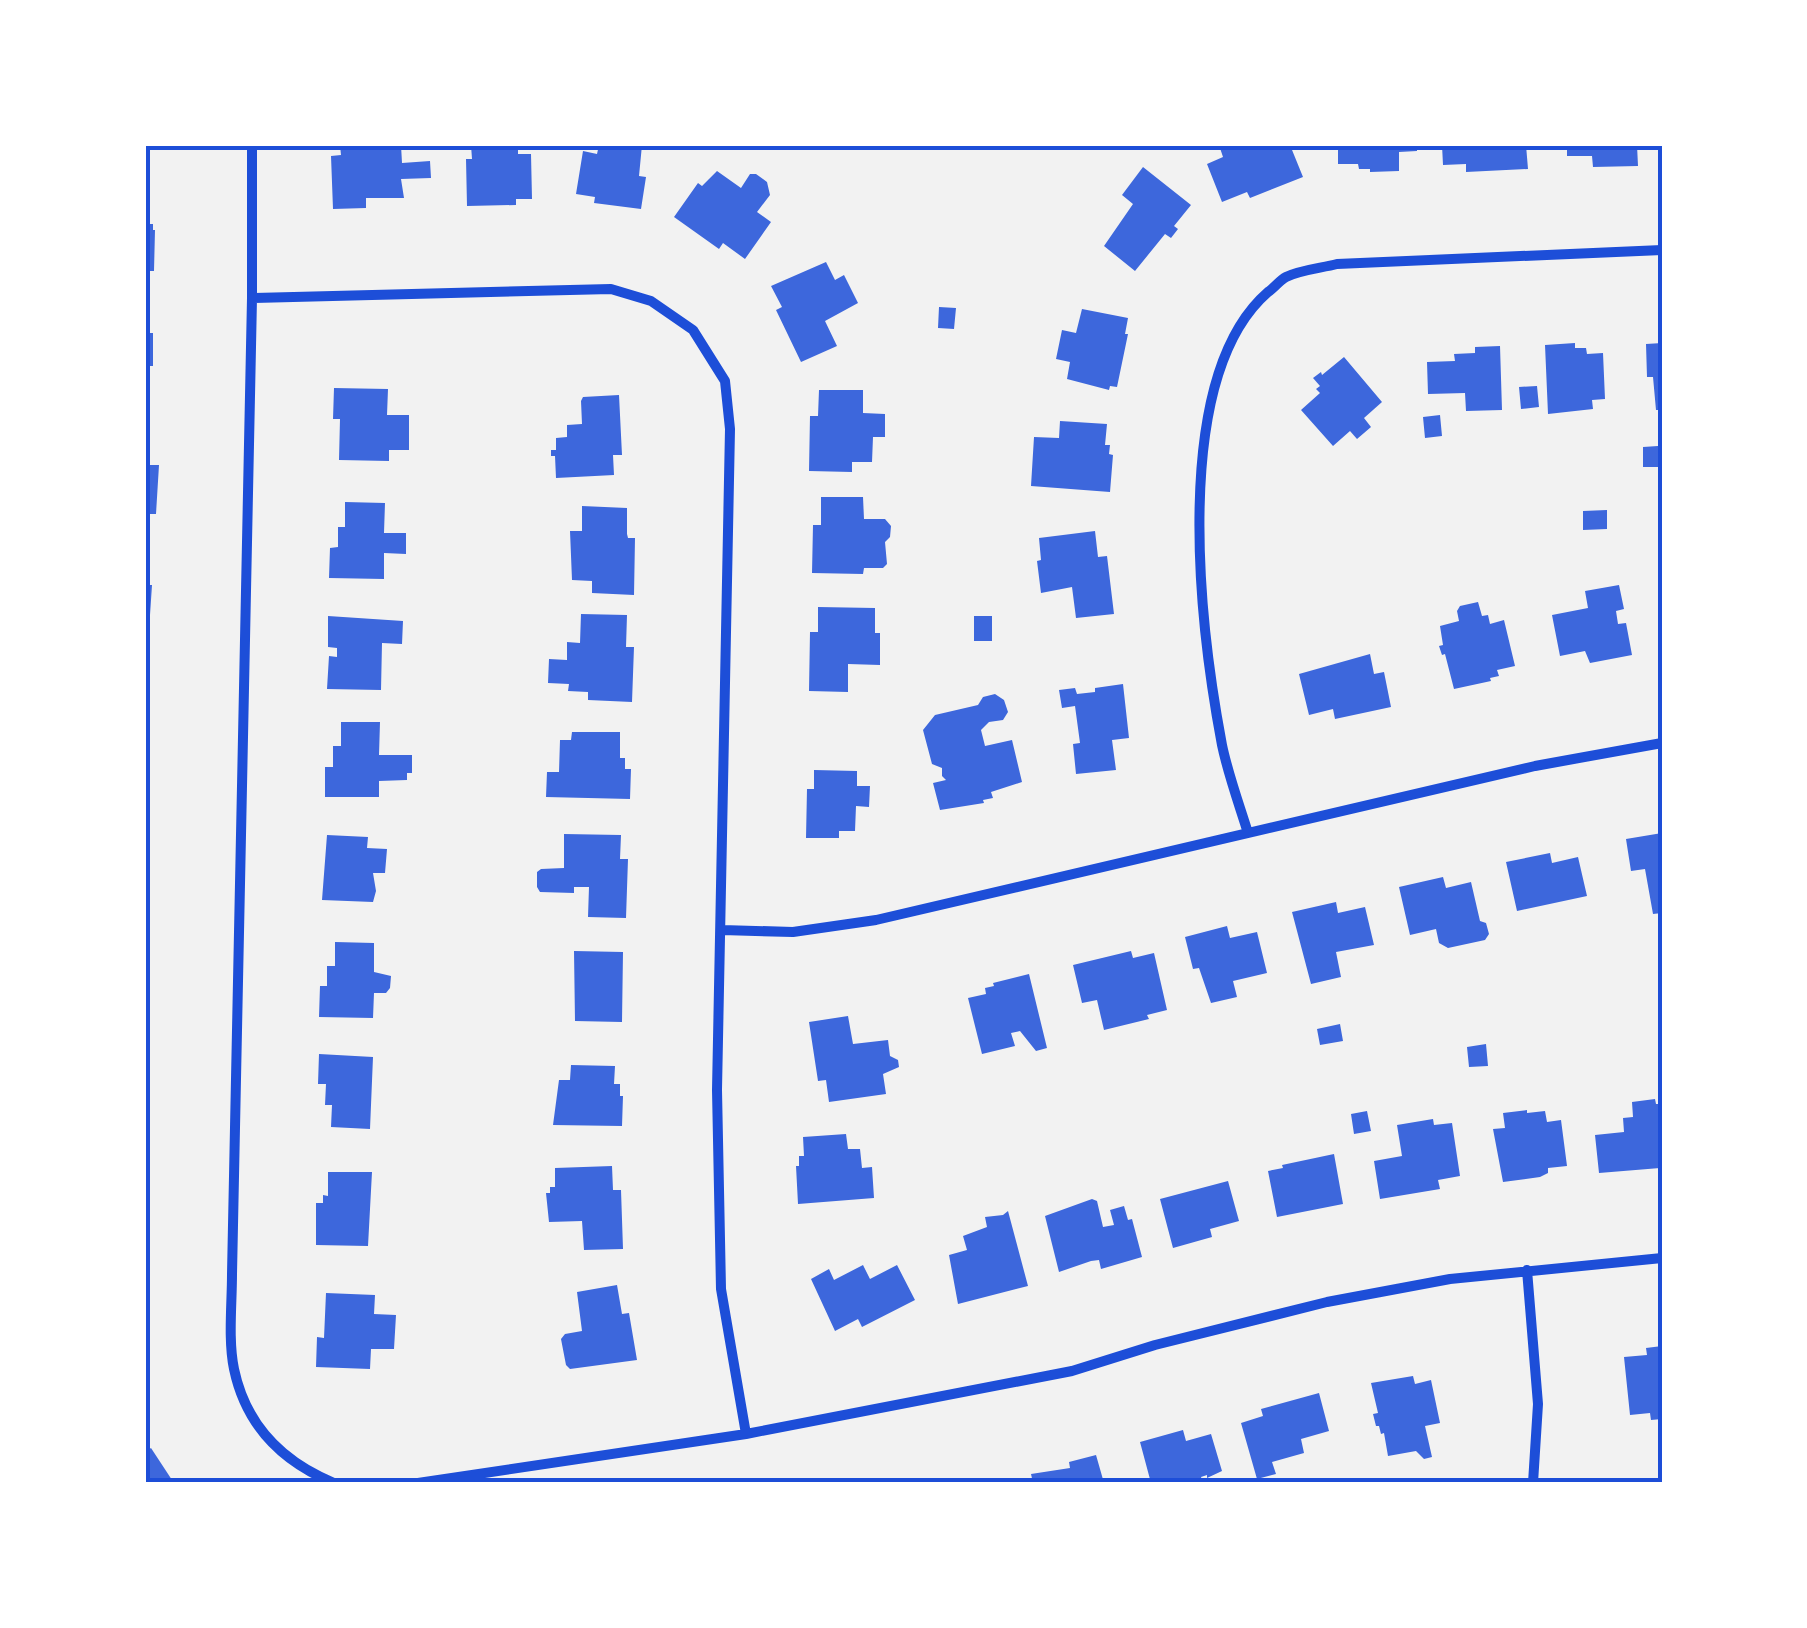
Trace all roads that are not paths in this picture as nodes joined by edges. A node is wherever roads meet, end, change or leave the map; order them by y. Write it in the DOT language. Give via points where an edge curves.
graph roads {
  1 [pos="252,145"];
  2 [pos="1662,250"];
  3 [pos="252,298"];
  4 [pos="1662,743"];
  5 [pos="1248,832"];
  6 [pos="722,930"];
  7 [pos="1662,1258"];
  8 [pos="1527,1270"];
  9 [pos="746,1434"];
  10 [pos="491,1479"];
  11 [pos="334,1483"];
  12 [pos="418,1483"];
  13 [pos="1533,1483"];
  1 -- 3 [label="street"];
  2 -- 5 [label="street" via="1338,264 1285,278 1248,310 1214,383 1200,545 1222,748"];
  3 -- 6 [label="street" via="611,289 652,301 692,330 725,382 730,430"];
  3 -- 11 [label="street" via="234,1369 268,1442 302,1470"];
  4 -- 5 [label="street"];
  5 -- 6 [label="street" via="876,920 793,932"];
  6 -- 9 [label="street" via="721,1289"];
  7 -- 8 [label="street"];
  8 -- 9 [label="street" via="1327,1302 1072,1371"];
  8 -- 13 [label="street" via="1538,1404"];
  9 -- 10 [label="street"];
  10 -- 12 [label="street"];
}
